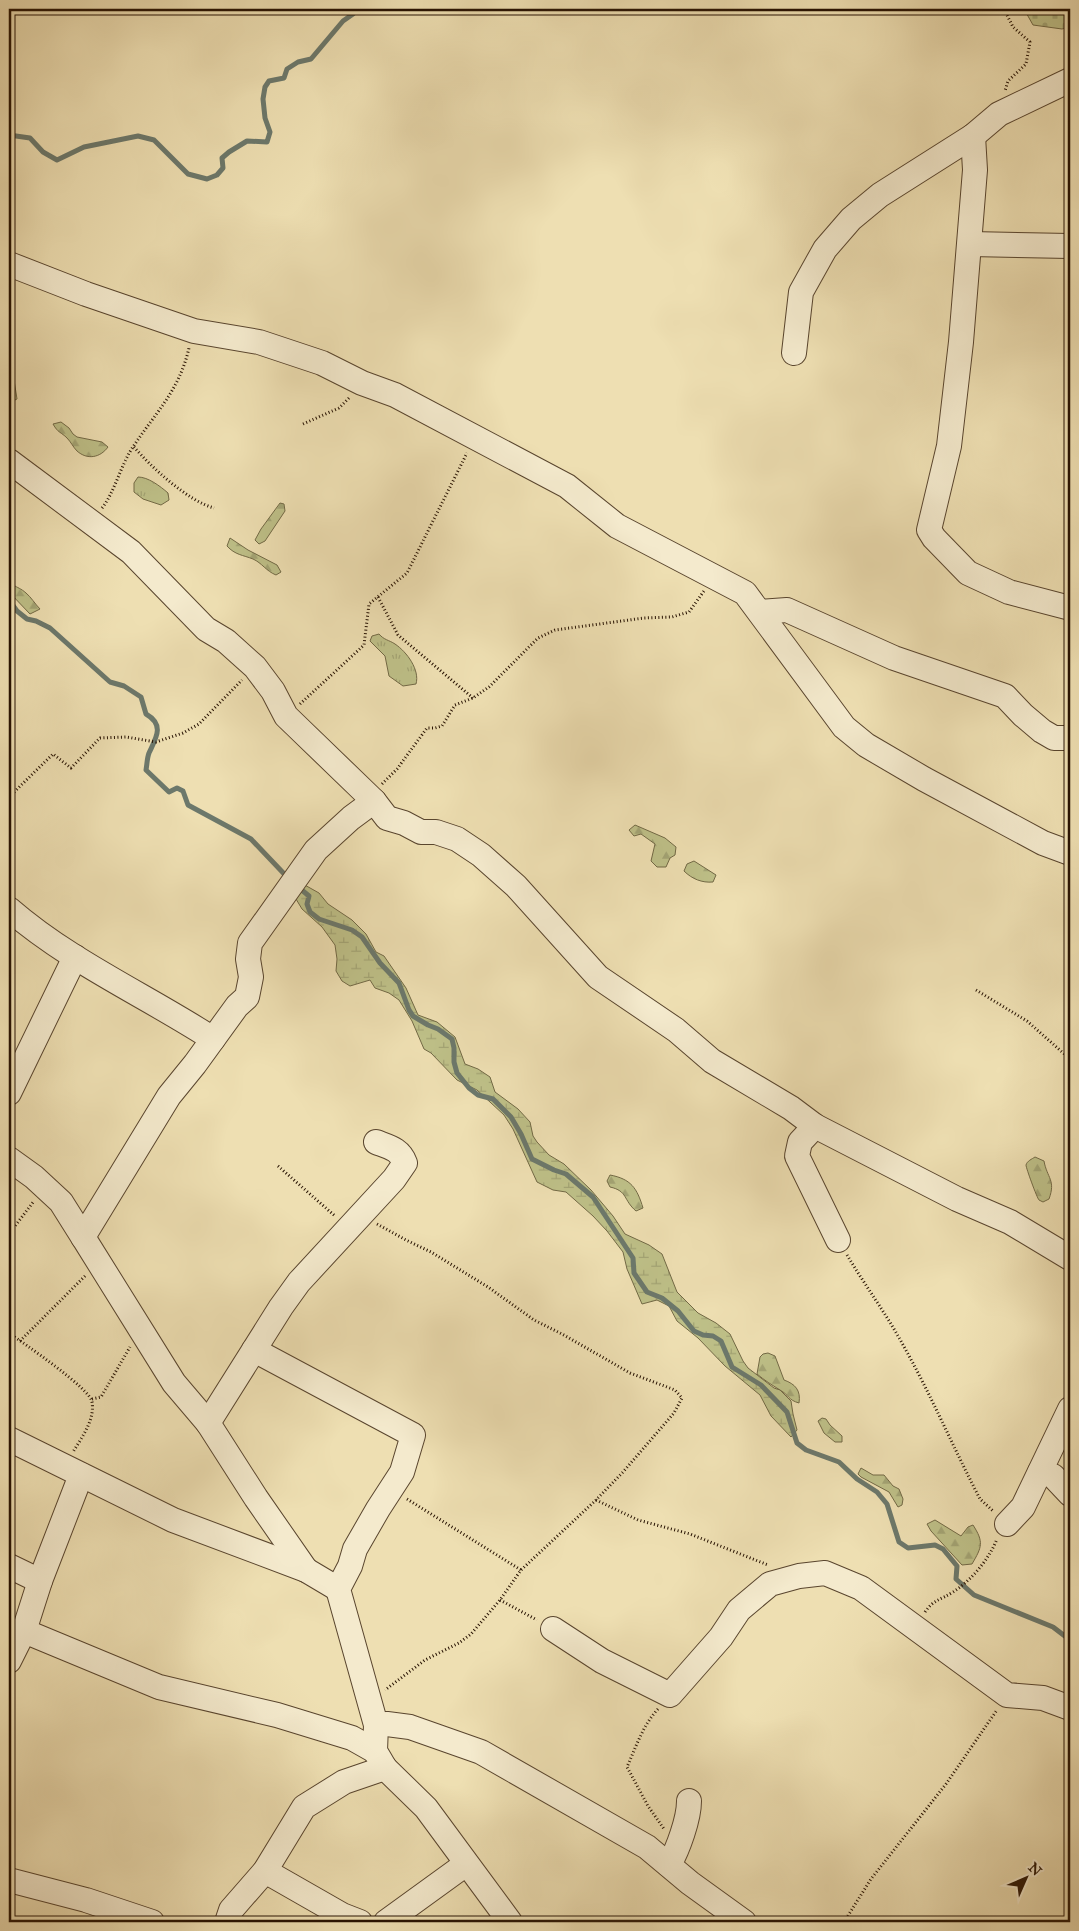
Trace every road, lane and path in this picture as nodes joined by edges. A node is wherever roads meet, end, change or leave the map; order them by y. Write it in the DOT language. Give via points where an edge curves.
graph roads {
  1 [pos="1004,9"];
  2 [pos="1070,80"];
  3 [pos="999,114"];
  4 [pos="973,136"];
  5 [pos="970,244"];
  6 [pos="1070,246"];
  7 [pos="9,264"];
  8 [pos="194,331"];
  9 [pos="794,352"];
  10 [pos="362,383"];
  11 [pos="303,424"];
  12 [pos="476,437"];
  13 [pos="132,448"];
  14 [pos="9,461"];
  15 [pos="214,508"];
  16 [pos="91,522"];
  17 [pos="715,577"];
  18 [pos="378,597"];
  19 [pos="1070,608"];
  20 [pos="760,612"];
  21 [pos="255,667"];
  22 [pos="473,698"];
  23 [pos="286,716"];
  24 [pos="1070,738"];
  25 [pos="9,797"];
  26 [pos="372,799"];
  27 [pos="1070,853"];
  28 [pos="9,910"];
  29 [pos="75,957"];
  30 [pos="976,990"];
  31 [pos="213,1039"];
  32 [pos="1070,1059"];
  33 [pos="9,1093"];
  34 [pos="815,1126"];
  35 [pos="376,1142"];
  36 [pos="9,1159"];
  37 [pos="278,1166"];
  38 [pos="45,1187"];
  39 [pos="354,1222"];
  40 [pos="9,1234"];
  41 [pos="83,1237"];
  42 [pos="838,1240"];
  43 [pos="1070,1258"];
  44 [pos="99,1262"];
  45 [pos="141,1329"];
  46 [pos="9,1333"];
  47 [pos="20,1341"];
  48 [pos="254,1350"];
  49 [pos="92,1399"];
  50 [pos="1070,1410"];
  51 [pos="208,1423"];
  52 [pos="9,1439"];
  53 [pos="73,1472"];
  54 [pos="1040,1472"];
  55 [pos="391,1489"];
  56 [pos="1070,1494"];
  57 [pos="596,1500"];
  58 [pos="1006,1524"];
  59 [pos="9,1566"];
  60 [pos="772,1566"];
  61 [pos="306,1570"];
  62 [pos="521,1570"];
  63 [pos="40,1581"];
  64 [pos="338,1589"];
  65 [pos="500,1600"];
  66 [pos="915,1627"];
  67 [pos="554,1628"];
  68 [pos="24,1631"];
  69 [pos="9,1661"];
  70 [pos="664,1691"];
  71 [pos="1007,1695"];
  72 [pos="369,1703"];
  73 [pos="1070,1708"];
  74 [pos="376,1725"];
  75 [pos="380,1760"];
  76 [pos="689,1801"];
  77 [pos="679,1842"];
  78 [pos="466,1864"];
  79 [pos="669,1865"];
  80 [pos="265,1872"];
  81 [pos="9,1880"];
  82 [pos="152,1922"];
  83 [pos="228,1922"];
  84 [pos="360,1922"];
  85 [pos="386,1922"];
  86 [pos="510,1922"];
  87 [pos="744,1922"];
  88 [pos="844,1922"];
  1 -- 3 [label="path" via="1013,27 1030,42 1026,64 1008,81"];
  2 -- 3 [label="street"];
  3 -- 4 [label="street"];
  4 -- 5 [label="street" via="975,170"];
  4 -- 9 [label="street" via="880,195 851,219 825,250 801,292"];
  5 -- 6 [label="street"];
  5 -- 19 [label="street" via="948,446 929,530 968,573 1009,592"];
  7 -- 8 [label="street"];
  8 -- 10 [label="street" via="268,345 322,363"];
  8 -- 13 [label="path" via="185,366 169,398"];
  10 -- 11 [label="path" via="339,408"];
  10 -- 12 [label="street" via="395,395"];
  12 -- 17 [label="street" via="567,486 617,526"];
  12 -- 18 [label="path" via="407,573"];
  13 -- 15 [label="path" via="188,495"];
  13 -- 16 [label="path" via="104,506"];
  14 -- 16 [label="street"];
  16 -- 21 [label="street" via="131,552 206,629 226,641"];
  17 -- 20 [label="street" via="745,593"];
  17 -- 22 [label="path" via="689,612 672,618 644,618 555,630 538,638"];
  18 -- 22 [label="path" via="398,635"];
  18 -- 23 [label="path" via="369,604 364,645"];
  20 -- 24 [label="street" via="787,610 894,658 1005,696 1023,715 1054,738"];
  20 -- 27 [label="street" via="844,727 866,745 1043,843"];
  21 -- 23 [label="street"];
  21 -- 25 [label="path" via="199,724 183,733 156,742 126,737 100,738 71,768 53,754"];
  22 -- 26 [label="path" via="455,705 442,726 427,728"];
  23 -- 26 [label="street"];
  26 -- 31 [label="street" via="316,850 250,943 251,978 247,997"];
  26 -- 34 [label="street" via="387,818 421,832 436,832 457,839 481,855 516,886 598,977 676,1030 712,1061"];
  28 -- 29 [label="street"];
  29 -- 31 [label="street"];
  29 -- 33 [label="street"];
  30 -- 32 [label="path" via="1027,1021"];
  31 -- 41 [label="street" via="169,1096"];
  34 -- 42 [label="street" via="800,1142 797,1156"];
  34 -- 43 [label="street" via="957,1199 1010,1222"];
  35 -- 39 [label="street" via="396,1149 405,1163"];
  36 -- 38 [label="street"];
  37 -- 39 [label="path"];
  38 -- 40 [label="path"];
  38 -- 41 [label="street" via="62,1202"];
  39 -- 48 [label="street" via="299,1282"];
  39 -- 57 [label="path" via="431,1252 534,1320 630,1373 675,1390 682,1398 674,1413"];
  41 -- 44 [label="street"];
  42 -- 58 [label="path" via="922,1379 980,1499"];
  44 -- 45 [label="street"];
  44 -- 47 [label="path"];
  45 -- 49 [label="path" via="101,1397"];
  45 -- 51 [label="street" via="174,1383"];
  46 -- 47 [label="path"];
  47 -- 49 [label="path" via="80,1386"];
  48 -- 51 [label="street"];
  48 -- 55 [label="street" via="413,1435 402,1472"];
  49 -- 53 [label="path" via="93,1413"];
  50 -- 54 [label="street"];
  51 -- 61 [label="street"];
  52 -- 53 [label="street"];
  53 -- 61 [label="street" via="173,1520"];
  53 -- 63 [label="street"];
  54 -- 56 [label="street" via="1053,1476"];
  54 -- 58 [label="street" via="1023,1506"];
  55 -- 62 [label="path"];
  55 -- 64 [label="street" via="355,1549"];
  57 -- 60 [label="path" via="638,1520 690,1534"];
  57 -- 62 [label="path"];
  58 -- 66 [label="path" via="987,1559 966,1584 937,1599"];
  59 -- 63 [label="street"];
  61 -- 64 [label="street"];
  62 -- 65 [label="path"];
  63 -- 68 [label="street"];
  64 -- 72 [label="street"];
  65 -- 67 [label="path"];
  65 -- 72 [label="path" via="471,1634 425,1660"];
  66 -- 70 [label="street" via="861,1588 825,1573 800,1576 770,1584 739,1610 721,1638"];
  66 -- 71 [label="street"];
  67 -- 70 [label="street" via="602,1661"];
  68 -- 69 [label="street"];
  68 -- 75 [label="street" via="159,1687 277,1715 352,1738"];
  70 -- 77 [label="path" via="627,1767 661,1827"];
  71 -- 73 [label="street" via="1043,1698"];
  71 -- 88 [label="path" via="946,1784 871,1879"];
  72 -- 74 [label="street"];
  74 -- 75 [label="street"];
  74 -- 79 [label="street" via="410,1727 481,1752 647,1847"];
  75 -- 78 [label="street" via="426,1808"];
  75 -- 80 [label="street" via="304,1807"];
  76 -- 77 [label="street" via="689,1812"];
  77 -- 79 [label="street"];
  78 -- 85 [label="street"];
  78 -- 86 [label="street"];
  79 -- 87 [label="street"];
  80 -- 83 [label="street" via="231,1910"];
  80 -- 84 [label="street"];
  81 -- 82 [label="street" via="86,1900"];
}
